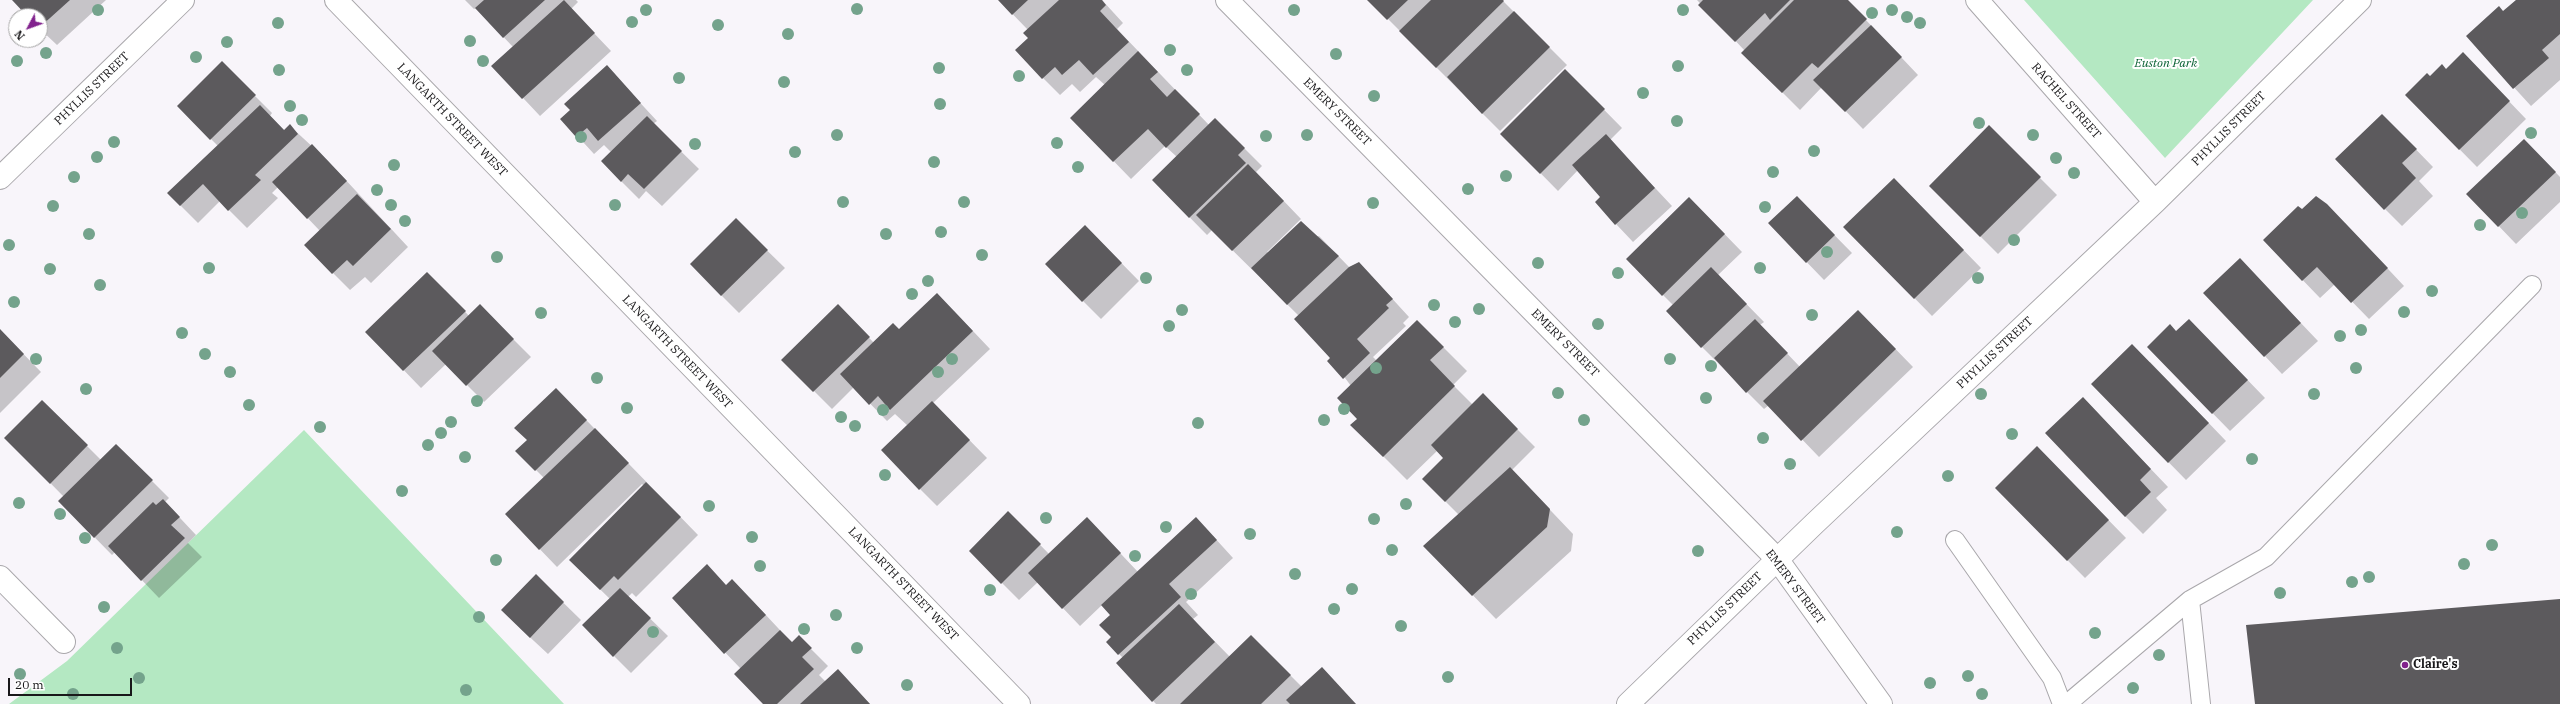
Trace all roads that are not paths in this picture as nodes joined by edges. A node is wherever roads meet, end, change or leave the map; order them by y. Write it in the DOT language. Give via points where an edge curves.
graph roads {
  1 [pos="183,0"];
  2 [pos="336,0"];
  3 [pos="1227,0"];
  4 [pos="1977,0"];
  5 [pos="2360,0"];
  6 [pos="0,178"];
  7 [pos="2156,202"];
  8 [pos="2532,284"];
  9 [pos="1955,540"];
  10 [pos="1777,559"];
  11 [pos="0,578"];
  12 [pos="2190,600"];
  13 [pos="64,642"];
  14 [pos="1019,704"];
  15 [pos="1628,704"];
  16 [pos="1881,704"];
  17 [pos="2062,704"];
  18 [pos="2067,704"];
  19 [pos="2201,704"];
  1 -- 6 [label="street, PHYLLIS STREET"];
  2 -- 14 [label="street, LANGARTH STREET WEST"];
  3 -- 10 [label="street, EMERY STREET"];
  4 -- 7 [label="street, RACHEL STREET"];
  5 -- 7 [label="street, PHYLLIS STREET"];
  7 -- 10 [label="street, PHYLLIS STREET"];
  8 -- 12 [label="lane" via="2266,557"];
  9 -- 17 [label="lane" via="2052,678"];
  10 -- 15 [label="street, PHYLLIS STREET"];
  10 -- 16 [label="street, EMERY STREET"];
  11 -- 13 [label="street"];
  12 -- 18 [label="lane"];
  12 -- 19 [label="lane"];
}
